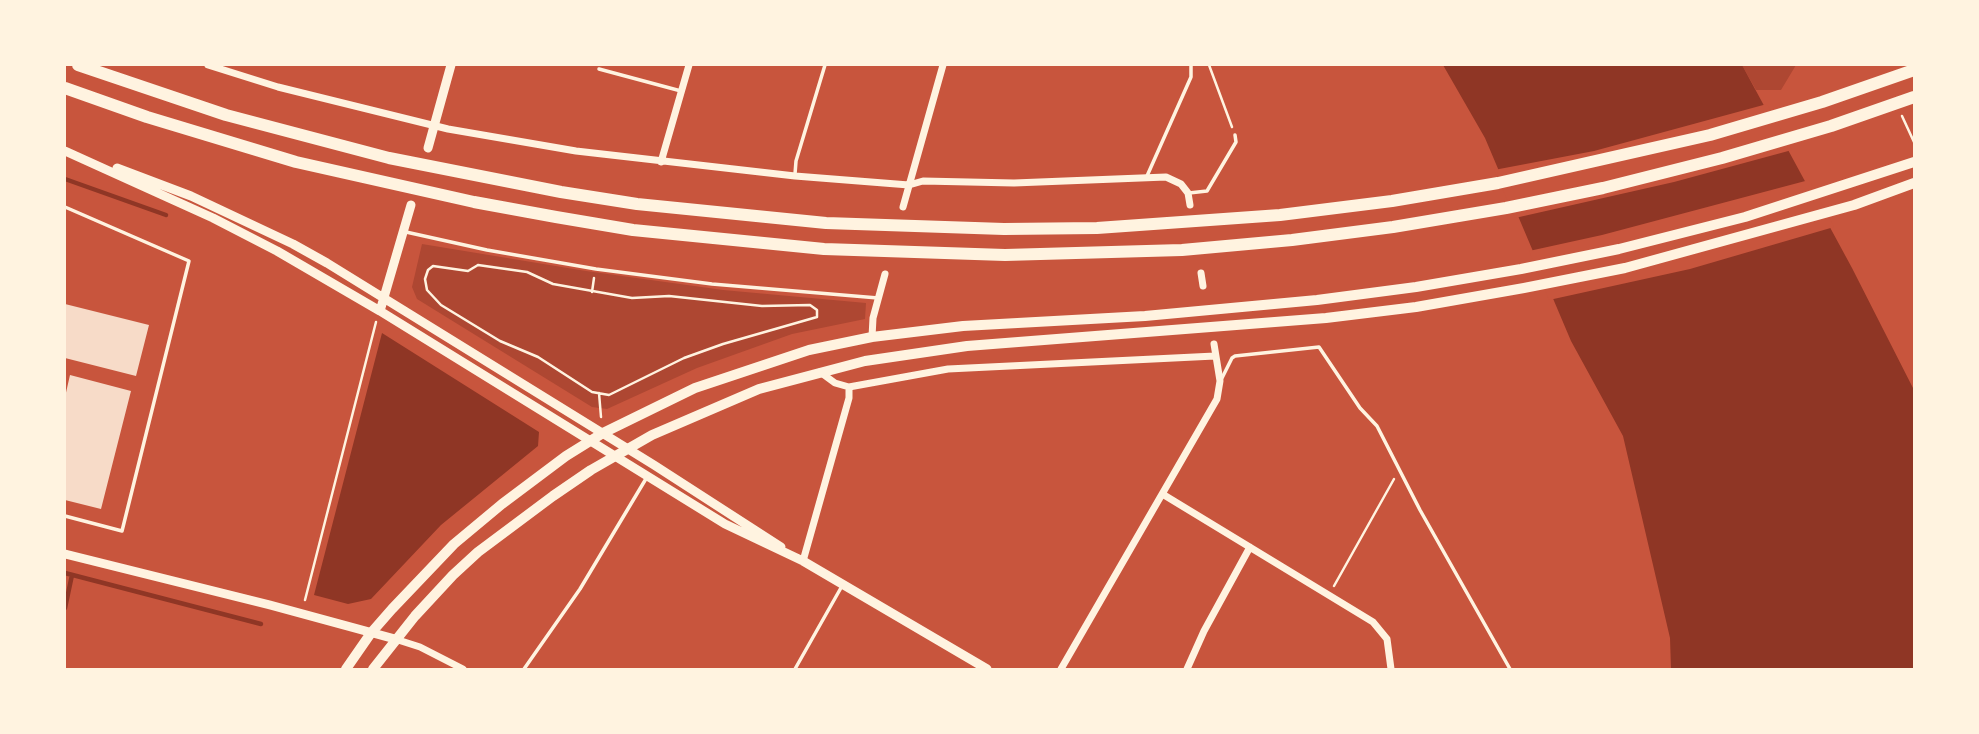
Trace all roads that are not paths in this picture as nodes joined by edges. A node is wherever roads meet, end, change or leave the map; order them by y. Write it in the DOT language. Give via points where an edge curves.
graph roads {
  1 [pos="78,65"];
  2 [pos="208,65"];
  3 [pos="452,65"];
  4 [pos="689,65"];
  5 [pos="825,65"];
  6 [pos="943,65"];
  7 [pos="1191,65"];
  8 [pos="219,66"];
  9 [pos="599,69"];
  10 [pos="1914,70"];
  11 [pos="65,88"];
  12 [pos="681,91"];
  13 [pos="1912,98"];
  14 [pos="434,125"];
  15 [pos="1234,135"];
  16 [pos="428,148"];
  17 [pos="65,150"];
  18 [pos="661,162"];
  19 [pos="1914,162"];
  20 [pos="795,176"];
  21 [pos="1146,178"];
  22 [pos="1914,183"];
  23 [pos="909,184"];
  24 [pos="1188,193"];
  25 [pos="411,205"];
  26 [pos="1190,205"];
  27 [pos="65,207"];
  28 [pos="903,207"];
  29 [pos="403,231"];
  30 [pos="1201,273"];
  31 [pos="885,274"];
  32 [pos="1203,286"];
  33 [pos="385,297"];
  34 [pos="878,298"];
  35 [pos="379,315"];
  36 [pos="872,337"];
  37 [pos="1214,344"];
  38 [pos="1215,356"];
  39 [pos="820,372"];
  40 [pos="1220,381"];
  41 [pos="849,387"];
  42 [pos="603,433"];
  43 [pos="589,441"];
  44 [pos="628,449"];
  45 [pos="614,457"];
  46 [pos="647,477"];
  47 [pos="1164,495"];
  48 [pos="65,516"];
  49 [pos="1250,547"];
  50 [pos="65,554"];
  51 [pos="803,561"];
  52 [pos="843,584"];
  53 [pos="371,633"];
  54 [pos="395,639"];
  55 [pos="346,669"];
  56 [pos="373,669"];
  57 [pos="463,669"];
  58 [pos="524,669"];
  59 [pos="795,669"];
  60 [pos="987,669"];
  61 [pos="1061,669"];
  62 [pos="1187,669"];
  63 [pos="1391,669"];
  64 [pos="1510,669"];
  1 -- 10 [label="highway" via="226,115 477,177 637,204 921,228 1097,228 1280,215 1392,201 1597,163 1710,135"];
  2 -- 8 [label="street"];
  3 -- 14 [label="street"];
  4 -- 12 [label="street"];
  5 -- 20 [label="lane"];
  6 -- 23 [label="street"];
  7 -- 21 [label="lane" via="1191,77"];
  8 -- 14 [label="street" via="278,87"];
  9 -- 12 [label="lane"];
  11 -- 13 [label="highway" via="296,162 474,202 633,230 824,249 968,255 1122,253 1393,227 1603,188 1831,127"];
  12 -- 18 [label="street"];
  14 -- 16 [label="street"];
  14 -- 18 [label="street"];
  15 -- 24 [label="lane" via="1236,142 1207,191"];
  17 -- 33 [label="street" via="226,212"];
  17 -- 35 [label="street" via="277,251"];
  18 -- 20 [label="street"];
  19 -- 36 [label="main road" via="1745,217 1619,249 1442,283 1317,300"];
  20 -- 23 [label="street"];
  21 -- 23 [label="street"];
  21 -- 24 [label="street" via="1166,177"];
  22 -- 39 [label="main road" via="1854,205 1625,268 1416,307 967,346 865,360"];
  23 -- 28 [label="street"];
  24 -- 26 [label="street"];
  25 -- 29 [label="street"];
  27 -- 48 [label="lane" via="189,261 122,531"];
  29 -- 33 [label="street"];
  29 -- 34 [label="lane" via="596,269"];
  30 -- 32 [label="street"];
  31 -- 34 [label="street"];
  33 -- 35 [label="street"];
  33 -- 42 [label="street"];
  34 -- 36 [label="street"];
  35 -- 43 [label="street"];
  36 -- 42 [label="main road" via="809,349 695,388"];
  37 -- 38 [label="street"];
  38 -- 40 [label="street"];
  38 -- 41 [label="street" via="948,369"];
  39 -- 41 [label="street"];
  39 -- 44 [label="main road" via="713,407"];
  40 -- 47 [label="street" via="1217,399"];
  40 -- 64 [label="lane" via="1235,356 1319,347 1377,426"];
  41 -- 51 [label="street"];
  42 -- 43 [label="main road"];
  42 -- 44 [label="street"];
  43 -- 45 [label="street"];
  43 -- 53 [label="main road" via="454,544"];
  44 -- 45 [label="main road"];
  44 -- 51 [label="street"];
  45 -- 46 [label="street"];
  45 -- 54 [label="main road" via="478,552"];
  46 -- 51 [label="street" via="725,524"];
  46 -- 58 [label="lane" via="580,589"];
  47 -- 49 [label="street"];
  47 -- 61 [label="street"];
  49 -- 62 [label="street"];
  49 -- 63 [label="street" via="1373,622 1387,639"];
  50 -- 53 [label="street"];
  51 -- 52 [label="street"];
  52 -- 59 [label="lane"];
  52 -- 60 [label="street"];
  53 -- 54 [label="street"];
  53 -- 55 [label="main road"];
  54 -- 56 [label="main road"];
  54 -- 57 [label="street"];
}
